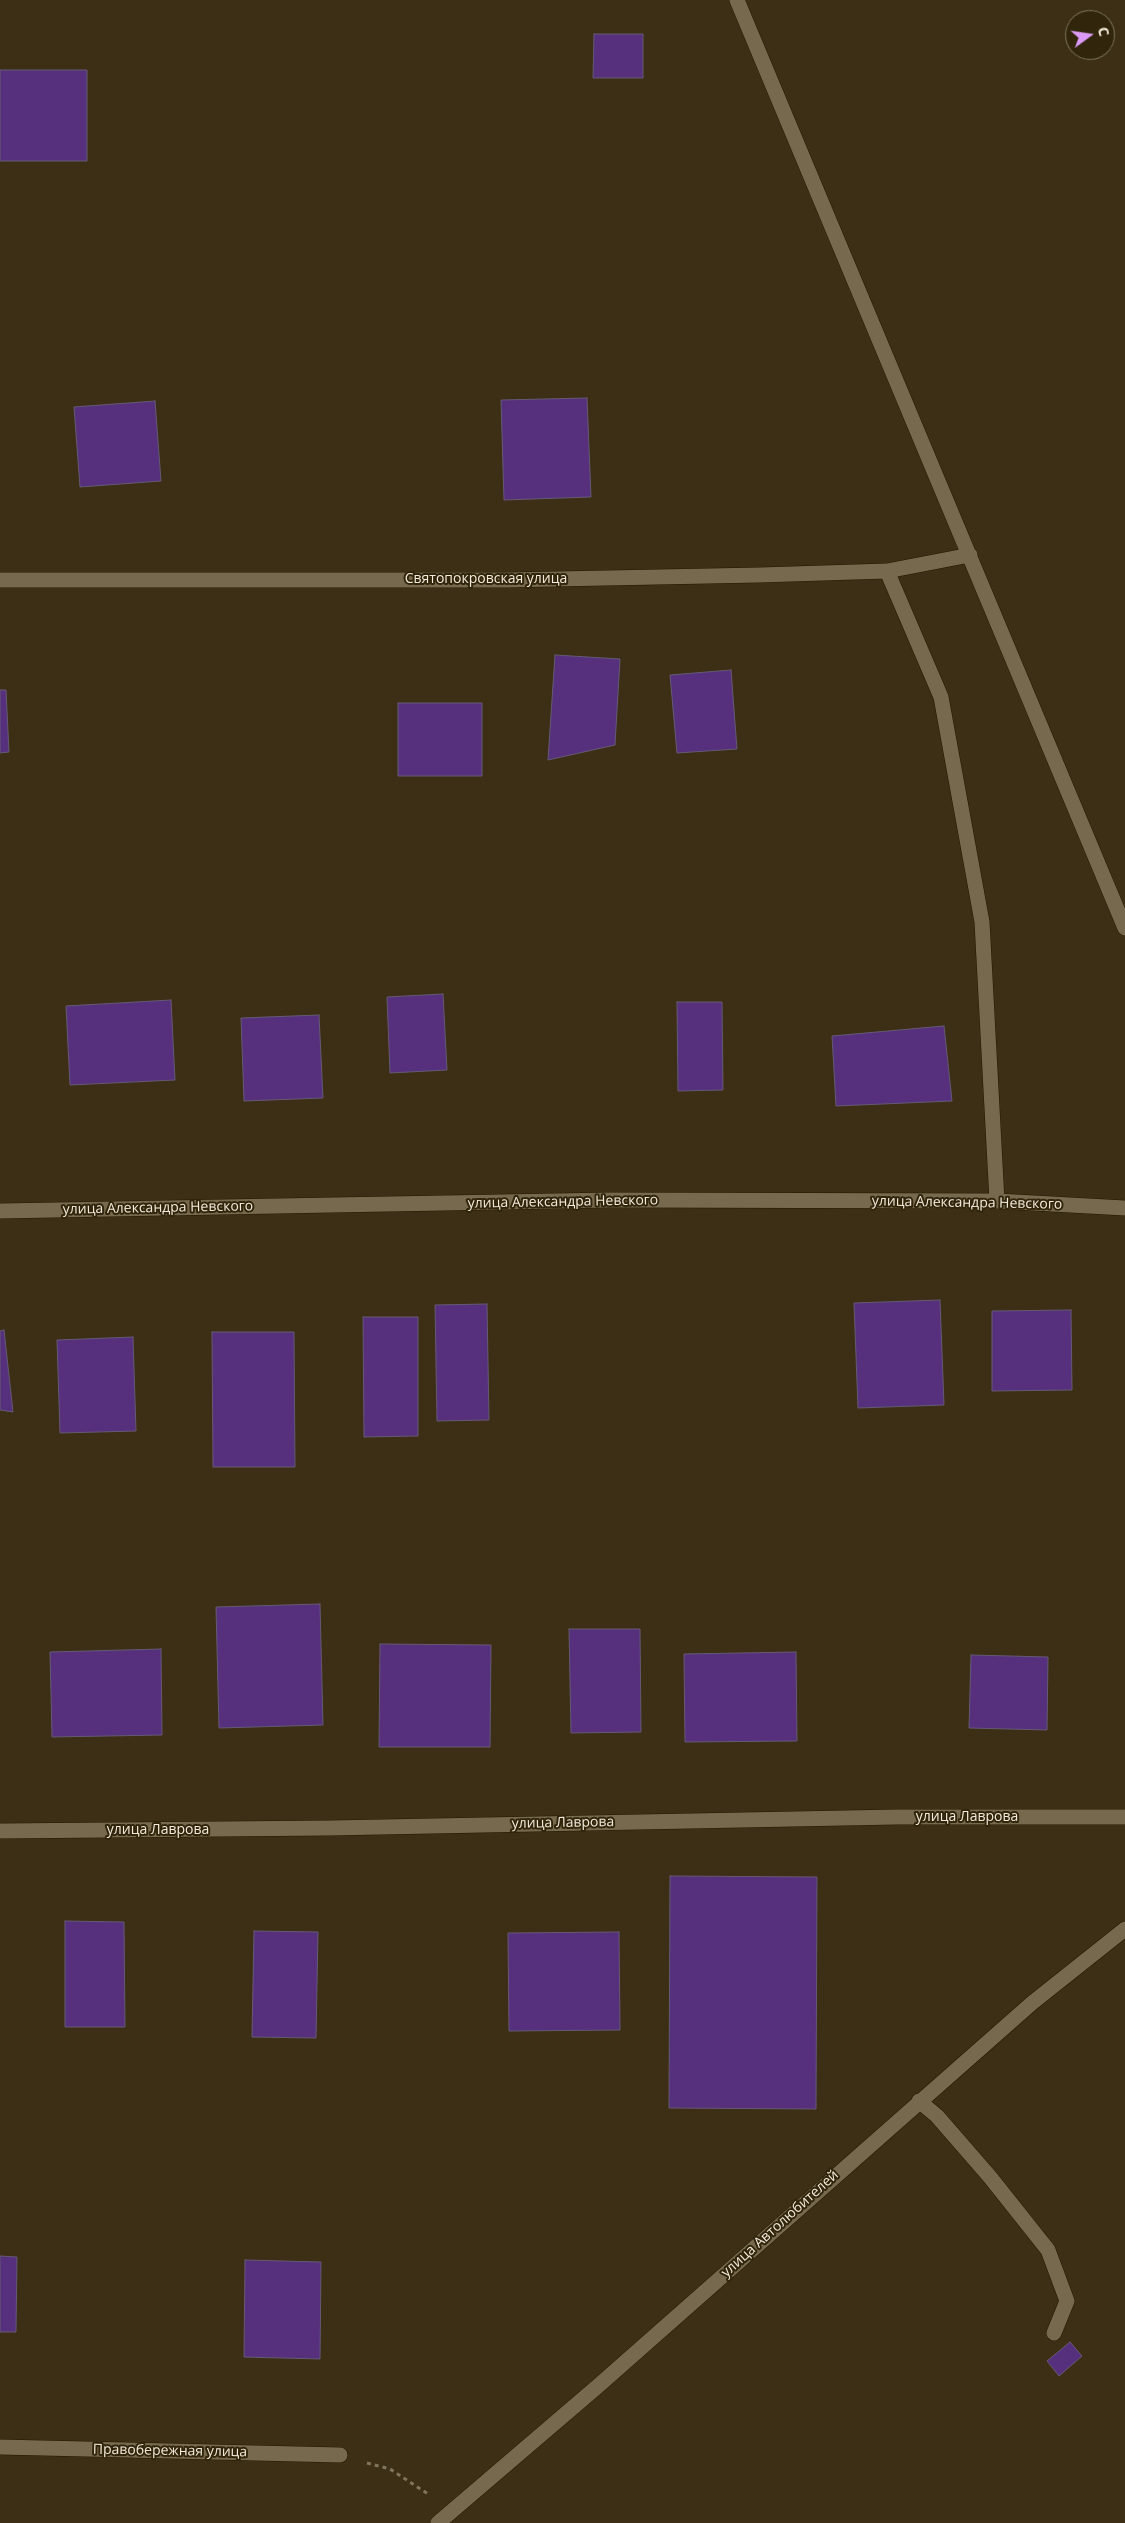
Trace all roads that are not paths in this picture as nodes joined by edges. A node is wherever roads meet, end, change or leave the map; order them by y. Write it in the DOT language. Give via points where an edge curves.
graph roads {
  1 [pos="737,0"];
  2 [pos="970,555"];
  3 [pos="887,571"];
  4 [pos="0,580"];
  5 [pos="1125,928"];
  6 [pos="997,1201"];
  7 [pos="1125,1208"];
  8 [pos="0,1211"];
  9 [pos="1125,1817"];
  10 [pos="0,1831"];
  11 [pos="1125,1929"];
  12 [pos="919,2101"];
  13 [pos="1054,2333"];
  14 [pos="0,2446"];
  15 [pos="340,2455"];
  16 [pos="438,2523"];
  1 -- 2 [label="street"];
  2 -- 3 [label="street, Святопокровская улица"];
  2 -- 5 [label="street"];
  3 -- 4 [label="street, Святопокровская улица" via="505,580"];
  3 -- 6 [label="street" via="941,697 982,922"];
  6 -- 7 [label="street, улица Александра Невского"];
  6 -- 8 [label="street, улица Александра Невского" via="611,1200"];
  9 -- 10 [label="street, улица Лаврова" via="897,1817"];
  11 -- 12 [label="street, улица Автолюбителей" via="1032,2003"];
  12 -- 13 [label="street" via="937,2116 990,2177 1048,2250 1067,2301"];
  12 -- 16 [label="street, улица Автолюбителей" via="598,2386"];
  14 -- 15 [label="street, Правобережная улица"];
}
